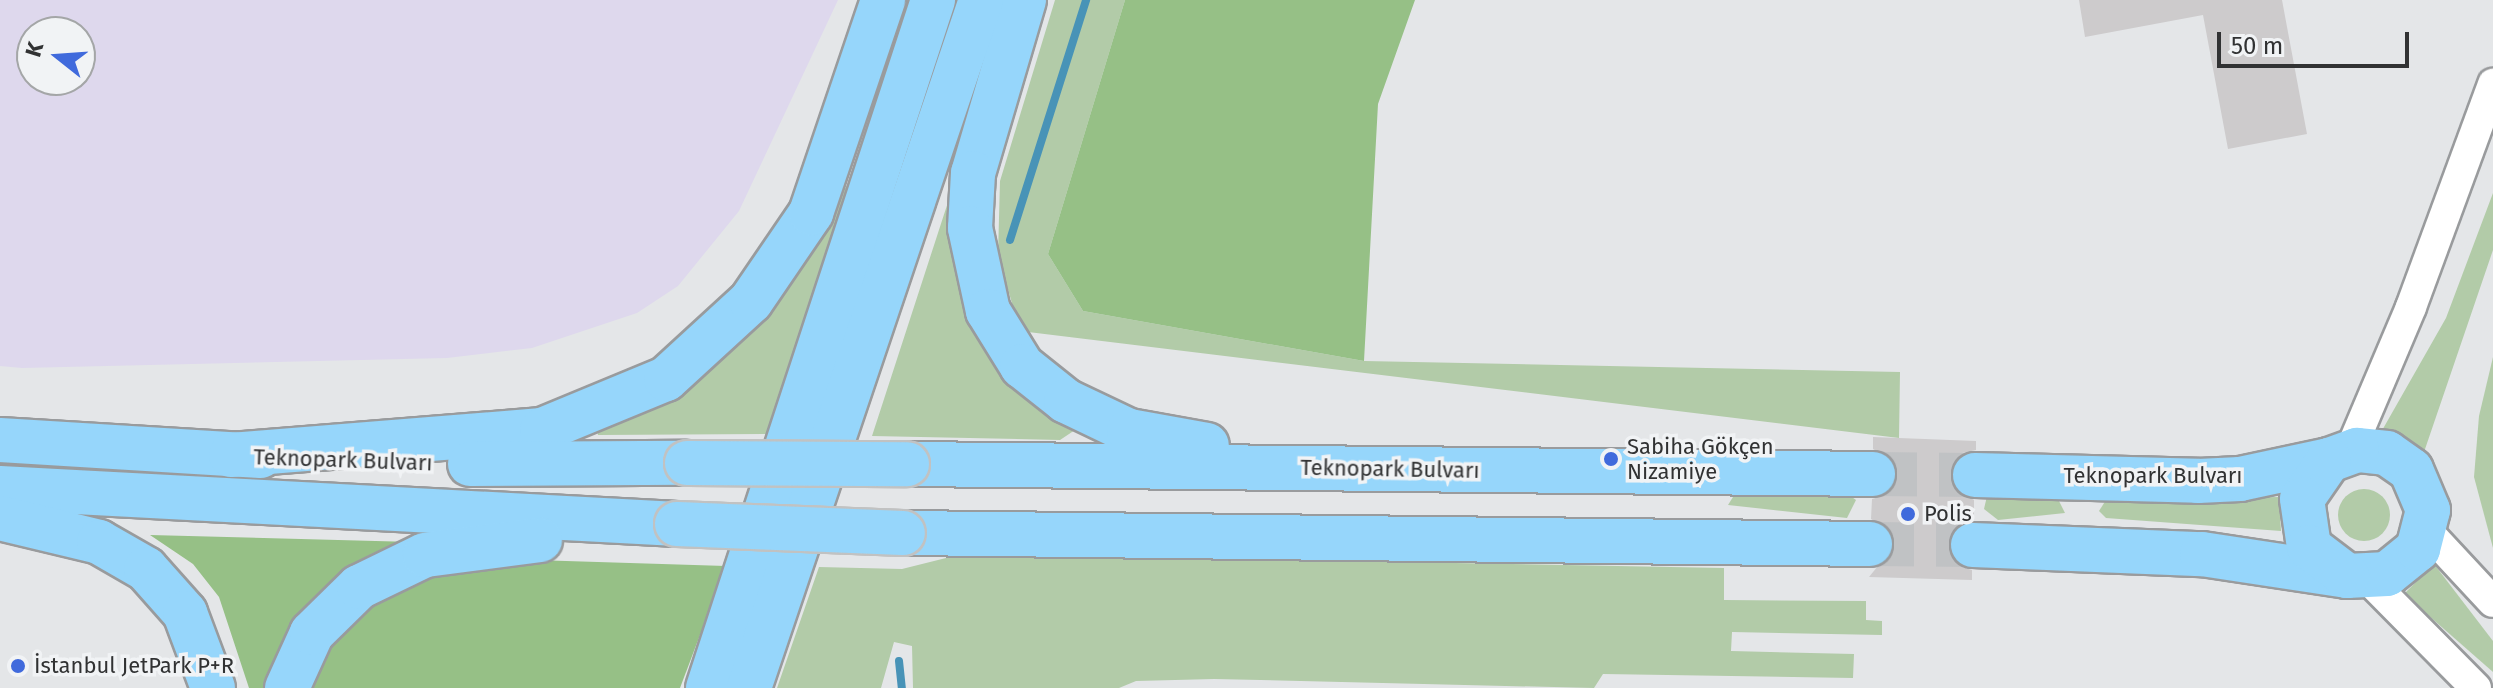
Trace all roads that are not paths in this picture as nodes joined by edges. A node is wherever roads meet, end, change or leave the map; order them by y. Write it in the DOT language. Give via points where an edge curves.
graph roads {
  1 [pos="883,0"];
  2 [pos="933,0"];
  3 [pos="981,0"];
  4 [pos="1024,0"];
  5 [pos="2493,84"];
  6 [pos="0,440"];
  7 [pos="231,455"];
  8 [pos="2340,456"];
  9 [pos="1416,469"];
  10 [pos="1873,474"];
  11 [pos="1975,475"];
  12 [pos="0,488"];
  13 [pos="0,518"];
  14 [pos="677,524"];
  15 [pos="2426,530"];
  16 [pos="1870,544"];
  17 [pos="1973,545"];
  18 [pos="2357,577"];
  19 [pos="2493,602"];
  20 [pos="213,688"];
  21 [pos="287,688"];
  22 [pos="708,688"];
  23 [pos="749,688"];
  24 [pos="2476,688"];
  1 -- 7 [label="highway" via="811,213 751,301 666,379 542,430"];
  2 -- 22 [label="highway"];
  3 -- 23 [label="highway"];
  4 -- 9 [label="highway" via="973,173 970,228 988,311 1022,366 1066,401 1143,435 1236,448 1344,452"];
  5 -- 8 [label="street" via="2462,156 2411,307"];
  6 -- 7 [label="highway, Teknopark Bulvarı"];
  7 -- 9 [label="highway, Teknopark Bulvarı, bridge" via="441,464"];
  8 -- 11 [label="highway, Teknopark Bulvarı" via="2240,479"];
  8 -- 15 [label="highway" via="2387,453 2411,470 2426,495"];
  8 -- 18 [label="highway" via="2306,487 2301,524 2316,557"];
  9 -- 10 [label="highway, Teknopark Bulvarı"];
  12 -- 14 [label="highway"];
  13 -- 20 [label="highway" via="99,542 146,569 192,625"];
  14 -- 16 [label="highway, bridge" via="903,533"];
  14 -- 21 [label="highway" via="425,555 388,570 359,587 312,633"];
  15 -- 18 [label="highway" via="2404,564"];
  15 -- 19 [label="street"];
  17 -- 18 [label="highway" via="2202,554"];
  18 -- 24 [label="street"];
}
